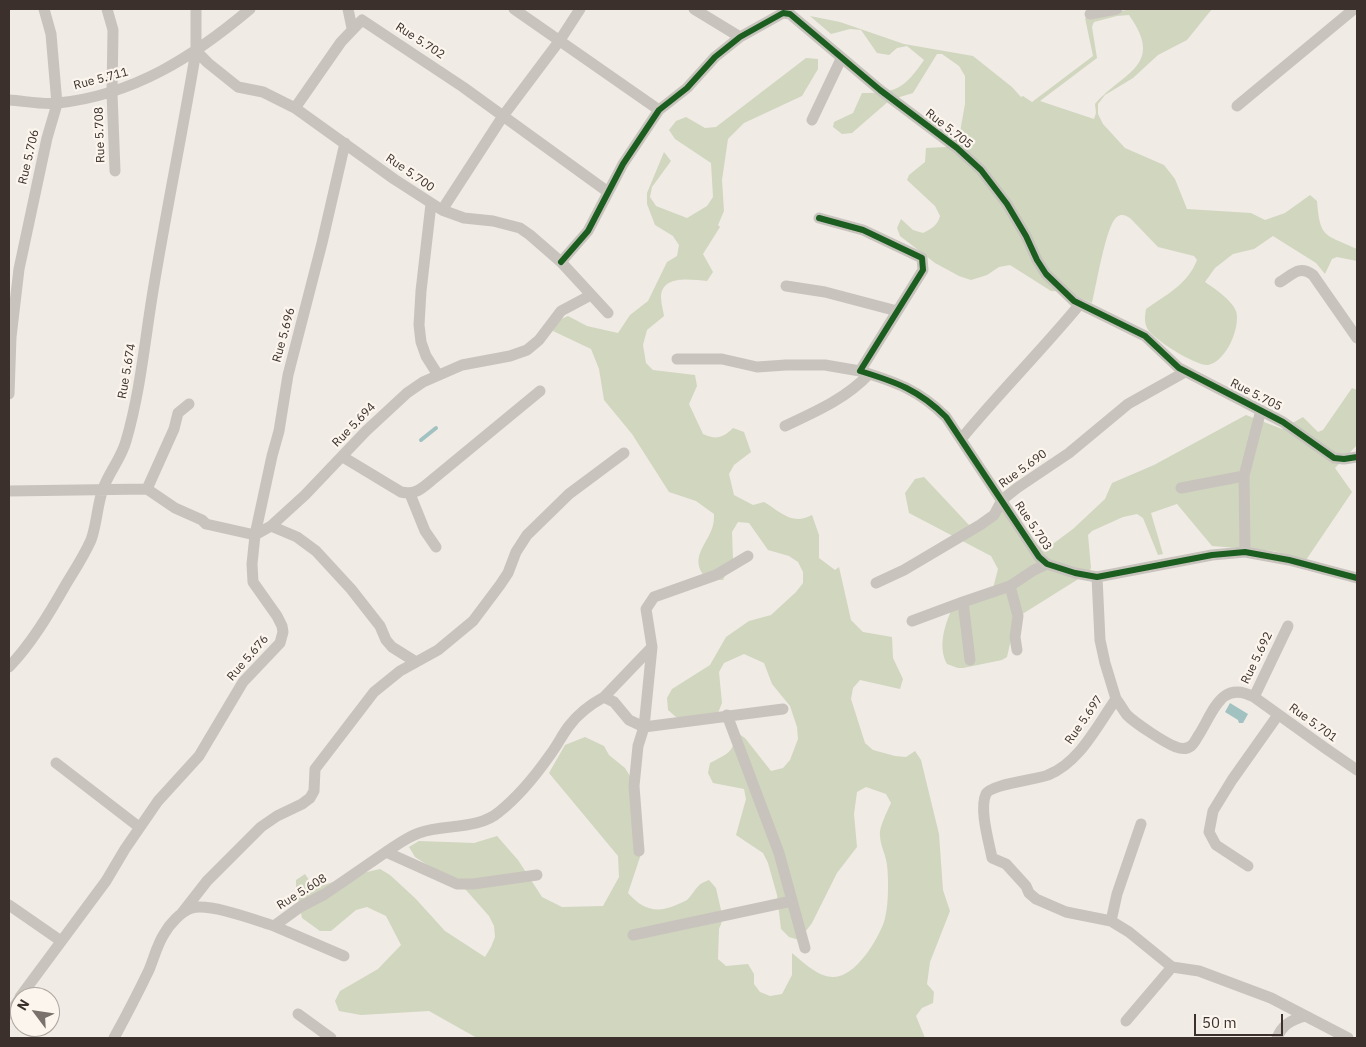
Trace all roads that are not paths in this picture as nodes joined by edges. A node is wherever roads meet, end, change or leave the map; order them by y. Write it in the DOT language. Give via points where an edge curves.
graph roads {
  1 [pos="44,9"];
  2 [pos="107,9"];
  3 [pos="196,9"];
  4 [pos="250,9"];
  5 [pos="348,9"];
  6 [pos="367,9"];
  7 [pos="514,9"];
  8 [pos="580,9"];
  9 [pos="694,9"];
  10 [pos="1116,9"];
  11 [pos="1354,9"];
  12 [pos="1090,14"];
  13 [pos="362,20"];
  14 [pos="352,28"];
  15 [pos="740,37"];
  16 [pos="560,40"];
  17 [pos="194,52"];
  18 [pos="842,59"];
  19 [pos="112,92"];
  20 [pos="9,100"];
  21 [pos="57,104"];
  22 [pos="1237,106"];
  23 [pos="295,108"];
  24 [pos="658,110"];
  25 [pos="503,116"];
  26 [pos="812,120"];
  27 [pos="345,143"];
  28 [pos="115,171"];
  29 [pos="608,192"];
  30 [pos="431,204"];
  31 [pos="442,210"];
  32 [pos="819,218"];
  33 [pos="561,262"];
  34 [pos="1280,282"];
  35 [pos="786,286"];
  36 [pos="591,295"];
  37 [pos="1080,304"];
  38 [pos="897,311"];
  39 [pos="608,313"];
  40 [pos="1357,338"];
  41 [pos="677,359"];
  42 [pos="864,372"];
  43 [pos="1185,372"];
  44 [pos="438,374"];
  45 [pos="540,391"];
  46 [pos="9,394"];
  47 [pos="189,404"];
  48 [pos="1261,410"];
  49 [pos="786,426"];
  50 [pos="962,438"];
  51 [pos="624,453"];
  52 [pos="343,457"];
  53 [pos="1357,457"];
  54 [pos="1244,476"];
  55 [pos="1182,488"];
  56 [pos="148,489"];
  57 [pos="103,490"];
  58 [pos="9,491"];
  59 [pos="410,494"];
  60 [pos="1002,500"];
  61 [pos="271,526"];
  62 [pos="255,535"];
  63 [pos="436,546"];
  64 [pos="1245,552"];
  65 [pos="748,556"];
  66 [pos="1047,564"];
  67 [pos="1097,577"];
  68 [pos="1357,578"];
  69 [pos="876,583"];
  70 [pos="1010,586"];
  71 [pos="963,602"];
  72 [pos="912,621"];
  73 [pos="1288,626"];
  74 [pos="652,647"];
  75 [pos="1017,650"];
  76 [pos="970,660"];
  77 [pos="416,662"];
  78 [pos="9,667"];
  79 [pos="604,697"];
  80 [pos="1254,697"];
  81 [pos="1116,699"];
  82 [pos="783,709"];
  83 [pos="726,715"];
  84 [pos="1278,715"];
  85 [pos="644,727"];
  86 [pos="56,763"];
  87 [pos="1357,770"];
  88 [pos="1141,824"];
  89 [pos="139,827"];
  90 [pos="639,851"];
  91 [pos="386,852"];
  92 [pos="1248,866"];
  93 [pos="537,875"];
  94 [pos="792,901"];
  95 [pos="9,905"];
  96 [pos="182,913"];
  97 [pos="1111,921"];
  98 [pos="274,926"];
  99 [pos="633,935"];
  100 [pos="61,941"];
  101 [pos="805,948"];
  102 [pos="344,956"];
  103 [pos="1172,967"];
  104 [pos="27,987"];
  105 [pos="298,1014"];
  106 [pos="1305,1016"];
  107 [pos="1126,1021"];
  108 [pos="114,1038"];
  109 [pos="330,1038"];
  110 [pos="1277,1038"];
  111 [pos="1348,1038"];
  1 -- 21 [label="street" via="51,34"];
  2 -- 19 [label="street, Rue 5.708" via="113,30"];
  3 -- 17 [label="street"];
  4 -- 17 [label="street, Rue 5.711"];
  5 -- 14 [label="street"];
  6 -- 13 [label="street"];
  7 -- 16 [label="street"];
  8 -- 16 [label="street, Rue 5.700"];
  9 -- 15 [label="street"];
  10 -- 12 [label="street"];
  11 -- 22 [label="street"];
  13 -- 14 [label="street"];
  13 -- 25 [label="street, Rue 5.702"];
  14 -- 23 [label="street"];
  15 -- 18 [label="street, Rue 5.705" via="784,14 790,14"];
  15 -- 24 [label="street, Rue 5.705" via="715,57 687,88"];
  16 -- 24 [label="street"];
  16 -- 25 [label="street, Rue 5.700"];
  17 -- 19 [label="street, Rue 5.711" via="153,76"];
  17 -- 23 [label="street, Rue 5.700" via="238,87 263,92"];
  17 -- 57 [label="street, Rue 5.674" via="131,423 126,443"];
  18 -- 26 [label="street"];
  18 -- 37 [label="street, Rue 5.705" via="981,170 1007,204 1046,274"];
  19 -- 21 [label="street, Rue 5.711"];
  19 -- 28 [label="street, Rue 5.708"];
  20 -- 21 [label="street, Rue 5.711"];
  21 -- 46 [label="street, Rue 5.706" via="20,269 11,338"];
  23 -- 27 [label="street, Rue 5.700"];
  24 -- 29 [label="street, Rue 5.705"];
  25 -- 29 [label="street, Rue 5.702"];
  25 -- 31 [label="street, Rue 5.700"];
  27 -- 30 [label="street, Rue 5.700"];
  27 -- 62 [label="street, Rue 5.696" via="288,375"];
  29 -- 33 [label="street, Rue 5.705" via="588,230"];
  30 -- 31 [label="street, Rue 5.700"];
  30 -- 44 [label="street" via="419,325 426,356"];
  31 -- 33 [label="street" via="464,218 520,228"];
  32 -- 38 [label="street" via="863,230 922,258 923,270"];
  33 -- 36 [label="street"];
  34 -- 40 [label="street" via="1298,270 1306,270 1313,275"];
  35 -- 38 [label="street" via="825,292"];
  36 -- 39 [label="street"];
  36 -- 44 [label="street, Rue 5.694" via="561,311 527,350"];
  37 -- 43 [label="street, Rue 5.705" via="1145,336"];
  37 -- 50 [label="street"];
  38 -- 42 [label="street"];
  41 -- 42 [label="street, Rue 5.703" via="722,359 757,367 825,365"];
  42 -- 49 [label="street" via="861,382 842,396"];
  42 -- 50 [label="street, Rue 5.703" via="912,389 934,404"];
  43 -- 48 [label="street, Rue 5.705"];
  43 -- 60 [label="street, Rue 5.690" via="1128,404 1069,453"];
  44 -- 52 [label="street, Rue 5.694" via="386,411"];
  45 -- 59 [label="street" via="432,480"];
  47 -- 56 [label="street" via="178,413"];
  48 -- 53 [label="street, Rue 5.705" via="1284,422 1334,458"];
  48 -- 54 [label="street"];
  50 -- 60 [label="street, Rue 5.703"];
  51 -- 77 [label="street" via="547,514 527,535 508,573 473,621 438,650"];
  52 -- 59 [label="street" via="401,492"];
  52 -- 61 [label="street, Rue 5.694"];
  54 -- 55 [label="street"];
  54 -- 64 [label="street"];
  56 -- 57 [label="street"];
  56 -- 62 [label="street" via="206,524"];
  57 -- 58 [label="street"];
  57 -- 78 [label="street, Rue 5.674" via="84,555"];
  59 -- 63 [label="street" via="425,531"];
  60 -- 66 [label="street, Rue 5.703" via="1039,557"];
  60 -- 69 [label="street, Rue 5.690" via="994,515 974,530"];
  61 -- 62 [label="street, Rue 5.694"];
  61 -- 77 [label="street" via="297,537 316,551 380,626 392,647"];
  62 -- 89 [label="street, Rue 5.676" via="253,582 277,616 283,637 243,682 198,756"];
  64 -- 67 [label="street, Rue 5.703" via="1212,555"];
  64 -- 68 [label="street, Rue 5.703"];
  65 -- 74 [label="street" via="716,575 654,597 646,609"];
  66 -- 67 [label="street, Rue 5.703"];
  66 -- 70 [label="street"];
  67 -- 81 [label="street, Rue 5.697" via="1100,640"];
  70 -- 71 [label="street"];
  70 -- 75 [label="street" via="1018,616"];
  71 -- 72 [label="street"];
  71 -- 76 [label="street"];
  73 -- 80 [label="street, Rue 5.692"];
  74 -- 79 [label="street, Rue 5.608"];
  74 -- 85 [label="street"];
  77 -- 96 [label="street" via="374,692 315,769 314,792 310,798 261,827 207,881"];
  79 -- 85 [label="street" via="614,702 629,720"];
  79 -- 91 [label="street, Rue 5.608" via="569,725 534,776 499,812 474,823 419,832"];
  80 -- 81 [label="street, Rue 5.692" via="1234,690 1227,693 1192,745 1184,748 1176,747 1128,716"];
  80 -- 84 [label="street, Rue 5.701"];
  81 -- 97 [label="street, Rue 5.697" via="1066,765 1048,775 990,790 986,792 983,803 992,858 1006,864 1029,893 1066,912"];
  82 -- 83 [label="street"];
  83 -- 85 [label="street"];
  83 -- 94 [label="street" via="779,853"];
  84 -- 87 [label="street, Rue 5.701"];
  84 -- 92 [label="street" via="1213,812 1209,832 1216,845"];
  85 -- 90 [label="street" via="638,746 634,786"];
  86 -- 89 [label="street"];
  88 -- 97 [label="street"];
  89 -- 100 [label="street, Rue 5.676" via="106,880"];
  91 -- 93 [label="street" via="457,884"];
  91 -- 98 [label="street, Rue 5.608"];
  94 -- 99 [label="street"];
  94 -- 101 [label="street"];
  95 -- 100 [label="street"];
  96 -- 98 [label="street, Rue 5.608" via="201,907"];
  96 -- 108 [label="street" via="164,934"];
  97 -- 103 [label="street, Rue 5.697"];
  98 -- 102 [label="street"];
  100 -- 104 [label="street, Rue 5.676"];
  103 -- 106 [label="street" via="1198,971 1239,986"];
  103 -- 107 [label="street"];
  105 -- 109 [label="street"];
  106 -- 110 [label="street" via="1281,1028"];
  106 -- 111 [label="street"];
}
